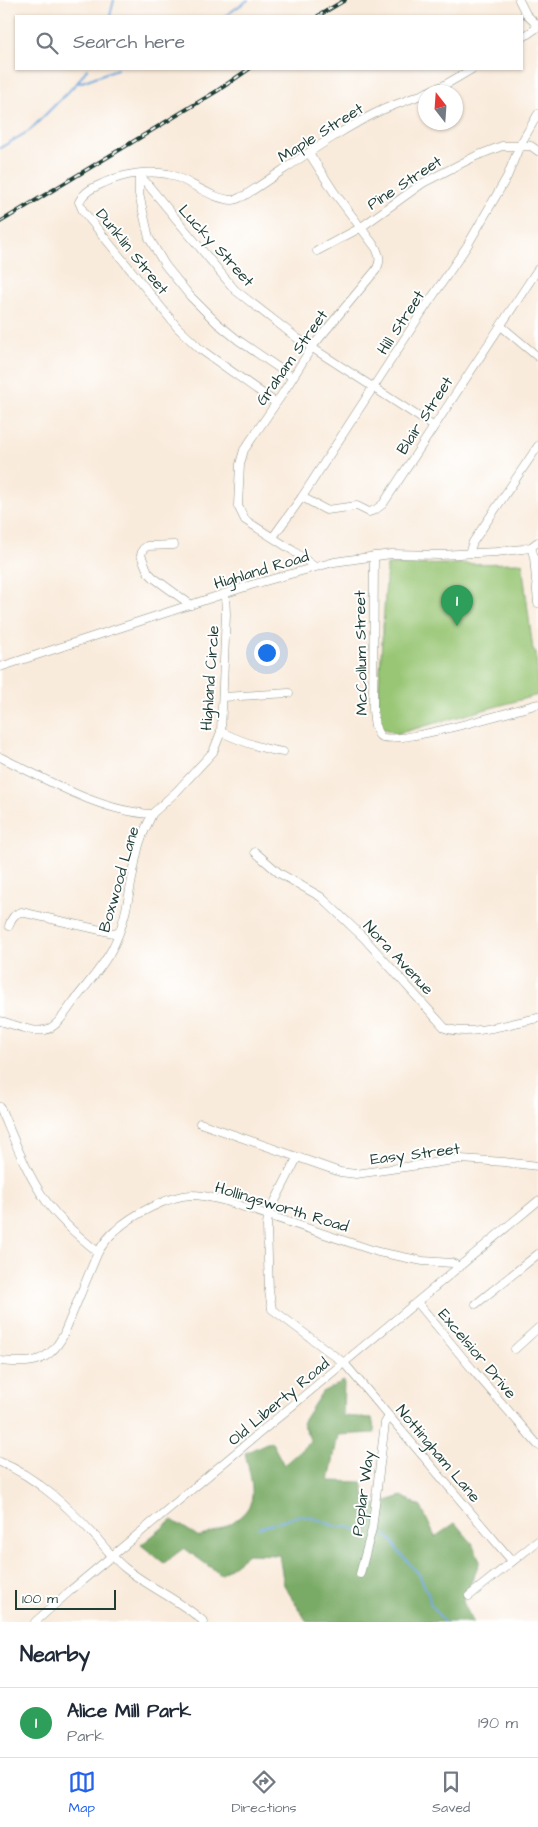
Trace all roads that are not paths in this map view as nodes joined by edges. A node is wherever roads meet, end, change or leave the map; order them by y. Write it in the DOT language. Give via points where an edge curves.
graph roads {
  1 [pos="519,0"];
  2 [pos="538,26"];
  3 [pos="523,37"];
  4 [pos="470,70"];
  5 [pos="445,85"];
  6 [pos="418,96"];
  7 [pos="538,114"];
  8 [pos="520,145"];
  9 [pos="538,151"];
  10 [pos="309,153"];
  11 [pos="139,174"];
  12 [pos="233,200"];
  13 [pos="360,228"];
  14 [pos="317,251"];
  15 [pos="538,269"];
  16 [pos="501,326"];
  17 [pos="312,347"];
  18 [pos="538,357"];
  19 [pos="292,376"];
  20 [pos="372,387"];
  21 [pos="276,404"];
  22 [pos="433,426"];
  23 [pos="538,446"];
  24 [pos="302,497"];
  25 [pos="273,538"];
  26 [pos="534,544"];
  27 [pos="174,545"];
  28 [pos="469,553"];
  29 [pos="374,556"];
  30 [pos="316,567"];
  31 [pos="225,594"];
  32 [pos="538,603"];
  33 [pos="190,605"];
  34 [pos="0,668"];
  35 [pos="288,693"];
  36 [pos="223,696"];
  37 [pos="538,704"];
  38 [pos="221,732"];
  39 [pos="283,752"];
  40 [pos="0,758"];
  41 [pos="152,814"];
  42 [pos="255,852"];
  43 [pos="9,926"];
  44 [pos="118,934"];
  45 [pos="538,1018"];
  46 [pos="0,1021"];
  47 [pos="0,1108"];
  48 [pos="200,1123"];
  49 [pos="297,1158"];
  50 [pos="538,1166"];
  51 [pos="538,1201"];
  52 [pos="268,1215"];
  53 [pos="98,1252"];
  54 [pos="538,1254"];
  55 [pos="460,1266"];
  56 [pos="417,1302"];
  57 [pos="476,1304"];
  58 [pos="538,1328"];
  59 [pos="515,1349"];
  60 [pos="0,1361"];
  61 [pos="344,1363"];
  62 [pos="389,1416"];
  63 [pos="538,1444"];
  64 [pos="0,1462"];
  65 [pos="538,1541"];
  66 [pos="112,1556"];
  67 [pos="512,1561"];
  68 [pos="360,1574"];
  69 [pos="468,1596"];
  70 [pos="35,1622"];
  71 [pos="204,1622"];
  1 -- 2 [label="street" via="526,14"];
  2 -- 3 [label="street"];
  4 -- 5 [label="street, Maple Street"];
  6 -- 10 [label="street, Maple Street" via="378,113"];
  7 -- 8 [label="street, Hill Street"];
  8 -- 9 [label="street, Pine Street" via="532,146"];
  8 -- 13 [label="street, Pine Street" via="502,146 454,166 423,183"];
  8 -- 20 [label="street, Hill Street" via="507,177 467,246"];
  10 -- 12 [label="street, Maple Street"];
  10 -- 13 [label="street, Graham Street"];
  11 -- 12 [label="street, Dunklin Street" via="167,174 208,193"];
  11 -- 17 [label="street, Lucky Street" via="235,290"];
  11 -- 19 [label="street" via="139,194 149,238 165,265 217,323"];
  11 -- 21 [label="street, Dunklin Street" via="125,175 90,189 79,202 83,211 177,327"];
  13 -- 14 [label="street, Pine Street"];
  13 -- 17 [label="street, Graham Street" via="376,248 380,262"];
  15 -- 16 [label="street, Blair Street"];
  16 -- 18 [label="street"];
  16 -- 22 [label="street, Blair Street"];
  17 -- 19 [label="street, Graham Street"];
  17 -- 20 [label="street, Lucky Street"];
  19 -- 21 [label="street, Graham Street"];
  20 -- 22 [label="street, Lucky Street"];
  20 -- 24 [label="street, Hill Street"];
  21 -- 25 [label="street, Graham Street" via="244,450 238,506 245,520"];
  22 -- 24 [label="street, Blair Street" via="383,504 375,510 369,512 357,506 326,510"];
  23 -- 28 [label="street" via="473,542"];
  24 -- 25 [label="street, Hill Street"];
  25 -- 30 [label="street, Graham Street"];
  26 -- 28 [label="street, Highland Road" via="496,552"];
  26 -- 32 [label="street"];
  27 -- 33 [label="street" via="147,546 141,555 148,572"];
  28 -- 29 [label="street, Highland Road"];
  29 -- 30 [label="street, Highland Road"];
  29 -- 37 [label="street, McCollum Street" via="373,710 376,729 381,736 387,739 415,736"];
  30 -- 31 [label="street, Highland Road"];
  31 -- 33 [label="street, Highland Road"];
  31 -- 36 [label="street, Highland Circle"];
  33 -- 34 [label="street, Highland Road"];
  35 -- 36 [label="street"];
  36 -- 38 [label="street, Highland Circle"];
  38 -- 39 [label="street" via="243,742"];
  38 -- 41 [label="street, Highland Circle" via="213,752"];
  40 -- 41 [label="street" via="98,802"];
  41 -- 44 [label="street, Boxwood Lane" via="139,845"];
  42 -- 45 [label="street, Nora Avenue" via="279,872 321,897 364,938 445,1028 472,1031"];
  43 -- 44 [label="street" via="10,919 22,912"];
  44 -- 46 [label="street, Boxwood Lane" via="92,979 50,1028 33,1030"];
  47 -- 53 [label="street" via="47,1202 77,1235"];
  48 -- 49 [label="street, Easy Street"];
  49 -- 50 [label="street, Easy Street" via="356,1174 461,1159"];
  49 -- 52 [label="street"];
  51 -- 55 [label="street, Old Liberty Road"];
  52 -- 53 [label="street, Hollingsworth Road" via="202,1196 168,1200 139,1213 115,1230"];
  52 -- 55 [label="street, Hollingsworth Road" via="378,1252"];
  52 -- 61 [label="street, Nottingham Lane" via="272,1309"];
  53 -- 60 [label="street, Hollingsworth Road" via="56,1349 35,1362"];
  54 -- 57 [label="street"];
  55 -- 56 [label="street, Old Liberty Road"];
  56 -- 61 [label="street, Old Liberty Road"];
  56 -- 63 [label="street, Excelsior Drive"];
  58 -- 59 [label="street"];
  61 -- 62 [label="street, Nottingham Lane"];
  61 -- 66 [label="street, Old Liberty Road"];
  62 -- 67 [label="street, Nottingham Lane"];
  62 -- 68 [label="street, Poplar Way" via="385,1423 372,1529"];
  64 -- 66 [label="street" via="36,1483 60,1503"];
  65 -- 67 [label="street"];
  66 -- 70 [label="street, Old Liberty Road"];
  66 -- 71 [label="street"];
  67 -- 69 [label="street"];
}
